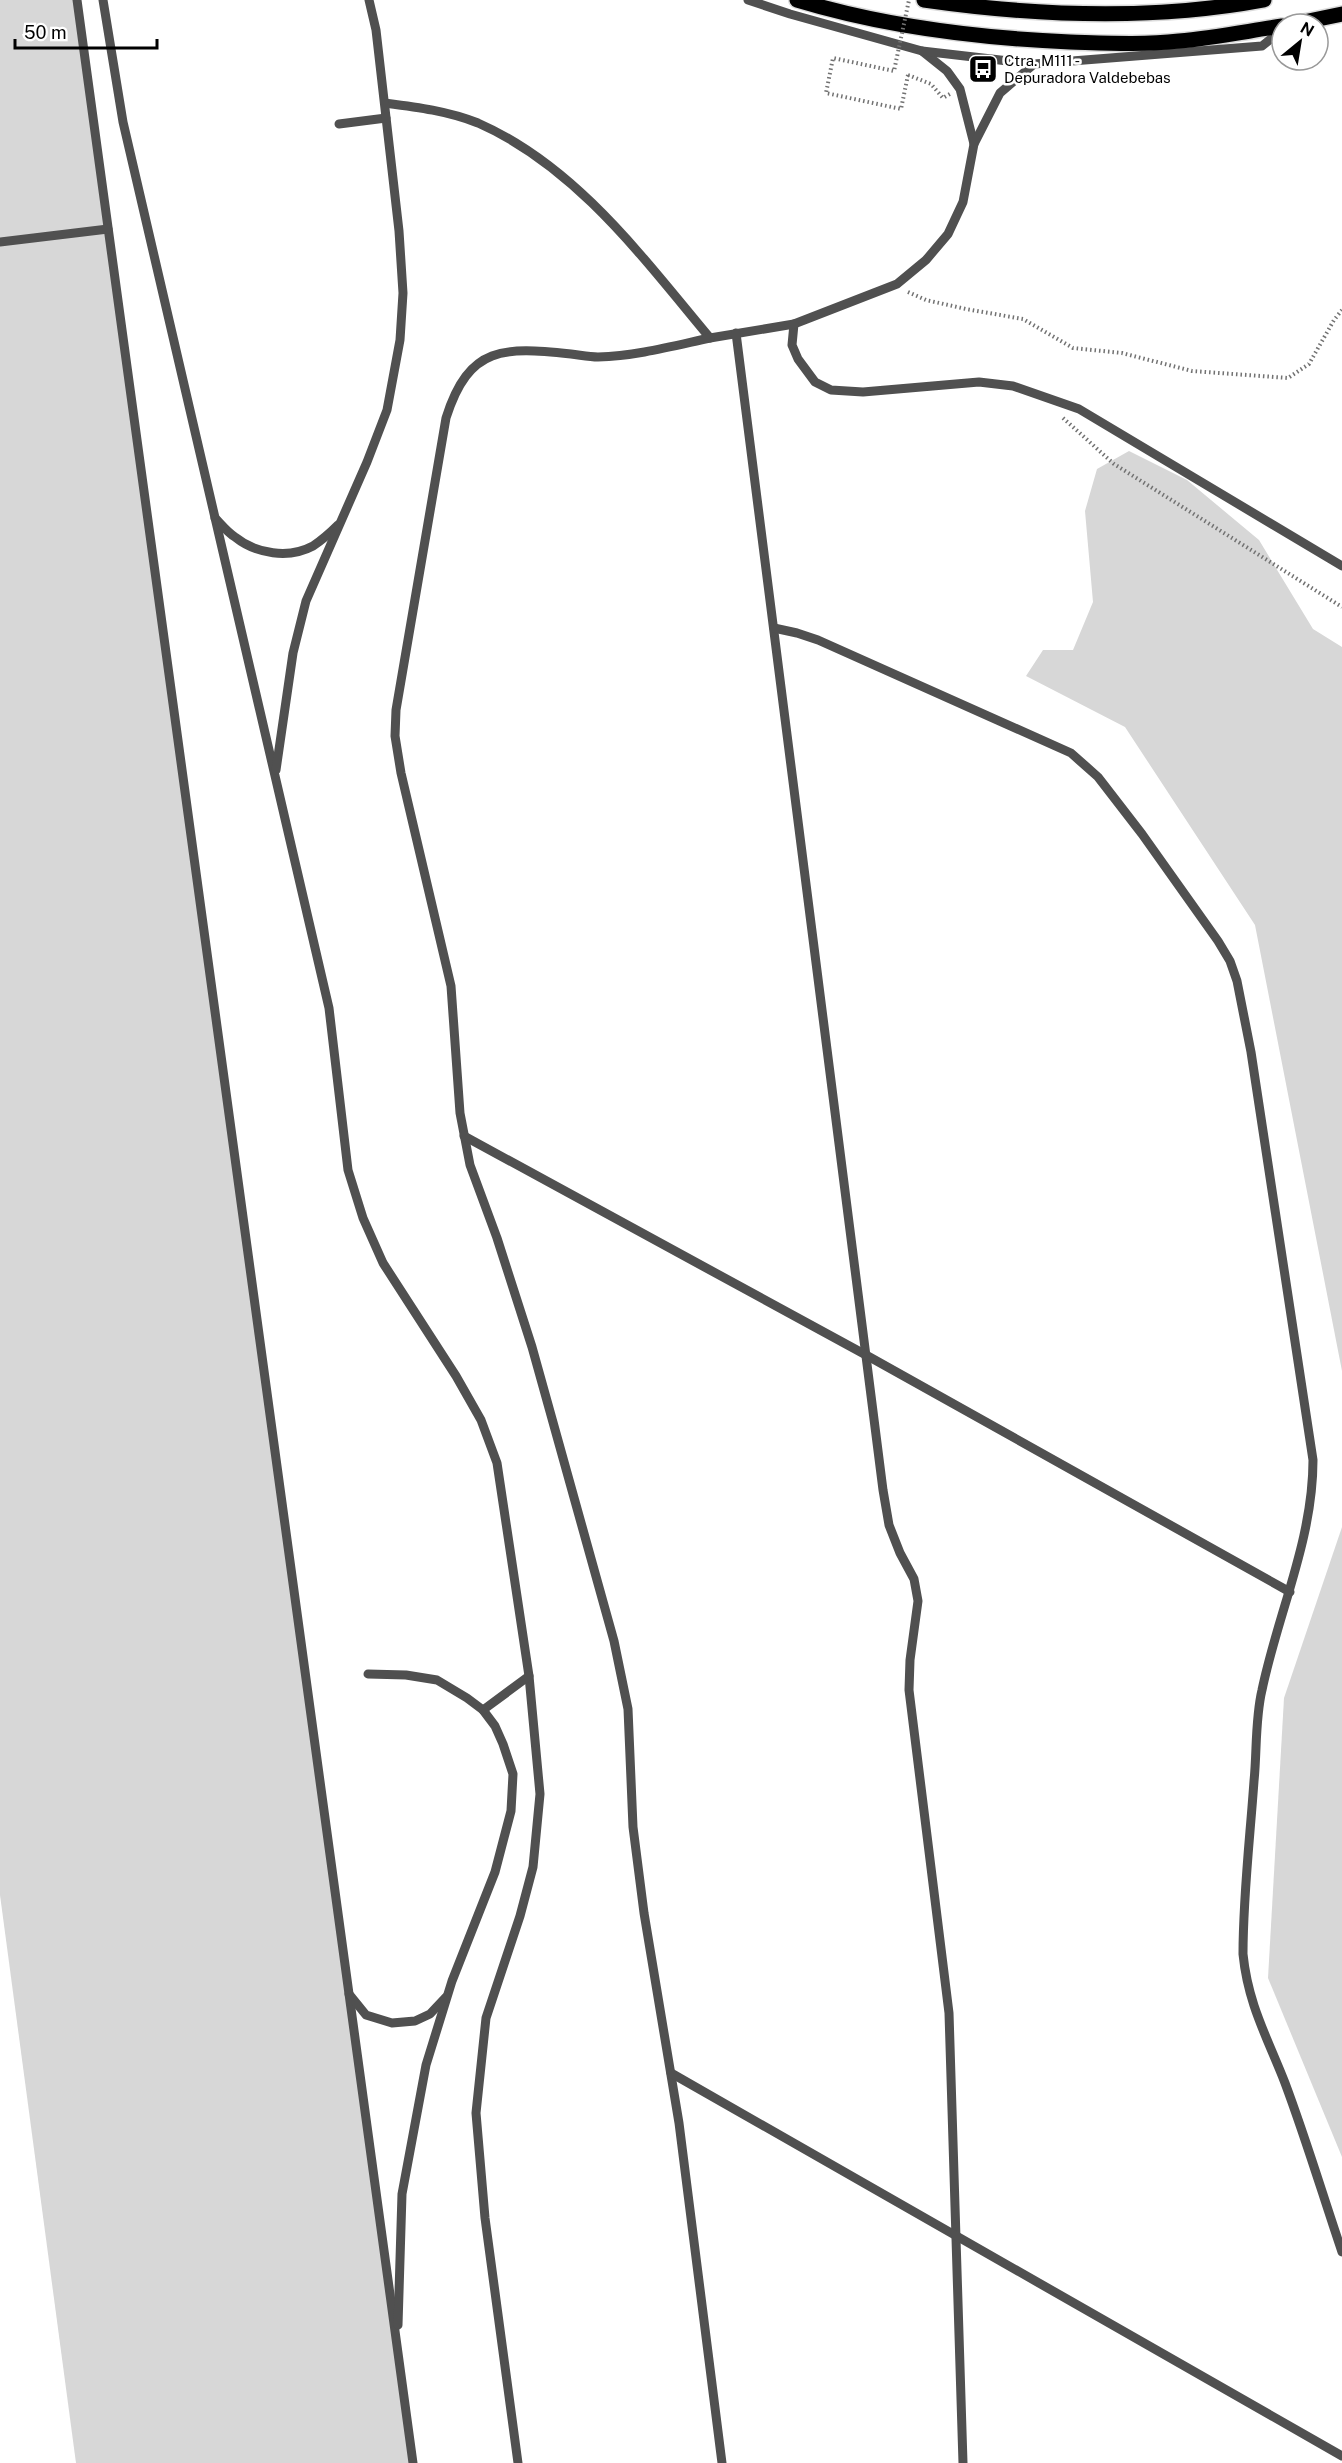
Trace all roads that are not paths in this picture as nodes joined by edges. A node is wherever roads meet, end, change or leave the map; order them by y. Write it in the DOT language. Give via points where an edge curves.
graph roads {
  1 [pos="77,0"];
  2 [pos="104,0"];
  3 [pos="369,0"];
  4 [pos="748,0"];
  5 [pos="797,0"];
  6 [pos="924,0"];
  7 [pos="1264,0"];
  8 [pos="1270,30"];
  9 [pos="1270,39"];
  10 [pos="922,51"];
  11 [pos="1034,64"];
  12 [pos="385,103"];
  13 [pos="386,118"];
  14 [pos="339,124"];
  15 [pos="974,144"];
  16 [pos="108,229"];
  17 [pos="0,242"];
  18 [pos="794,324"];
  19 [pos="736,333"];
  20 [pos="710,338"];
  21 [pos="214,518"];
  22 [pos="341,522"];
  23 [pos="1342,566"];
  24 [pos="774,628"];
  25 [pos="275,777"];
  26 [pos="464,1136"];
  27 [pos="866,1355"];
  28 [pos="1290,1592"];
  29 [pos="368,1674"];
  30 [pos="529,1676"];
  31 [pos="483,1710"];
  32 [pos="349,1994"];
  33 [pos="448,1995"];
  34 [pos="671,2073"];
  35 [pos="956,2236"];
  36 [pos="1342,2252"];
  37 [pos="397,2351"];
  38 [pos="1342,2456"];
  39 [pos="413,2463"];
  40 [pos="518,2463"];
  41 [pos="722,2463"];
  42 [pos="963,2463"];
  1 -- 16 [label="lane"];
  2 -- 21 [label="lane" via="123,122"];
  3 -- 12 [label="lane"];
  4 -- 10 [label="lane"];
  5 -- 8 [label="main road" via="921,29 1005,39 1178,41"];
  6 -- 7 [label="main road" via="1046,13 1121,14"];
  9 -- 11 [label="lane" via="1262,46"];
  10 -- 11 [label="lane"];
  10 -- 15 [label="lane" via="947,71 960,89"];
  11 -- 15 [label="lane" via="1000,93"];
  12 -- 13 [label="lane"];
  12 -- 20 [label="lane" via="424,108 478,123 543,163 607,216"];
  13 -- 14 [label="lane"];
  13 -- 22 [label="lane" via="403,283 400,340 387,410"];
  15 -- 18 [label="lane" via="963,202 948,234 926,260 897,284"];
  16 -- 17 [label="lane"];
  16 -- 32 [label="lane"];
  18 -- 19 [label="lane"];
  18 -- 23 [label="lane" via="792,345 798,359 815,382 831,390 863,392 979,382 1013,386 1079,409"];
  19 -- 20 [label="lane"];
  19 -- 24 [label="lane"];
  20 -- 26 [label="lane" via="632,355 594,357 526,350 493,354 460,382 446,418 396,710 395,736 452,986"];
  21 -- 22 [label="lane" via="235,538 278,554 297,553 315,545"];
  21 -- 25 [label="lane"];
  22 -- 25 [label="lane" via="306,601 295,643"];
  24 -- 27 [label="lane"];
  24 -- 28 [label="lane" via="818,640 1071,753 1098,777 1142,834 1230,961 1244,1007 1312,1446 1311,1496"];
  25 -- 30 [label="lane" via="329,1008 348,1170 383,1263 456,1376 481,1420 497,1463"];
  26 -- 27 [label="lane"];
  26 -- 34 [label="lane" via="470,1165 532,1347 614,1641 627,1709 633,1827 644,1913"];
  27 -- 28 [label="lane"];
  27 -- 35 [label="lane" via="889,1525 914,1579 918,1601 909,1690 949,2013"];
  28 -- 36 [label="lane" via="1261,1693 1243,1954 1249,1992"];
  29 -- 31 [label="lane" via="437,1680"];
  30 -- 31 [label="lane"];
  30 -- 40 [label="lane" via="540,1794 534,1867 486,2018 476,2113 484,2218"];
  31 -- 33 [label="lane" via="503,1744 513,1774 511,1811 495,1872"];
  32 -- 33 [label="lane" via="366,2015 392,2023 415,2021 430,2014"];
  32 -- 37 [label="lane"];
  33 -- 37 [label="lane" via="426,2065 402,2194"];
  34 -- 35 [label="lane"];
  34 -- 41 [label="lane"];
  35 -- 38 [label="lane"];
  35 -- 42 [label="lane"];
  37 -- 39 [label="lane"];
}
